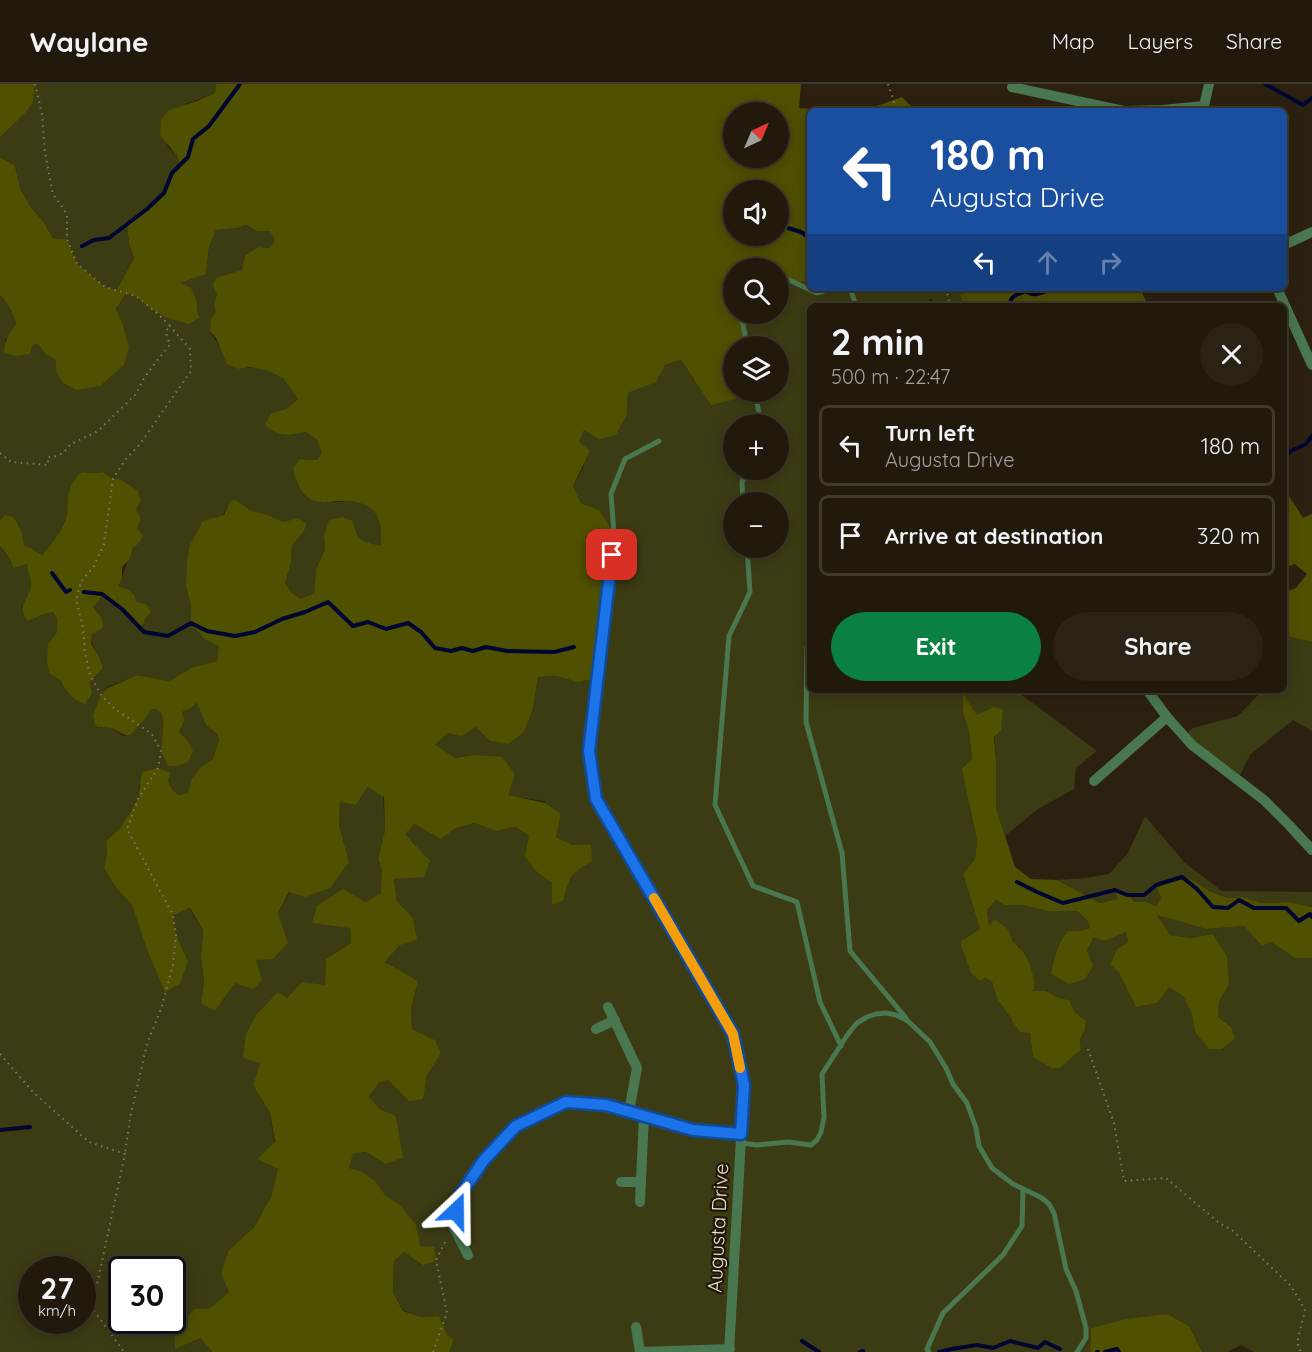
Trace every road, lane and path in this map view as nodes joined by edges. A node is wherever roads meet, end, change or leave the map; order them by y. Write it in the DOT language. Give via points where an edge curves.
graph roads {
  1 [pos="35,84"];
  2 [pos="888,84"];
  3 [pos="1209,84"];
  4 [pos="1012,87"];
  5 [pos="896,108"];
  6 [pos="1111,108"];
  7 [pos="1205,108"];
  8 [pos="1312,232"];
  9 [pos="1287,244"];
  10 [pos="789,280"];
  11 [pos="807,288"];
  12 [pos="1287,312"];
  13 [pos="169,325"];
  14 [pos="1312,365"];
  15 [pos="659,441"];
  16 [pos="0,453"];
  17 [pos="614,534"];
  18 [pos="748,558"];
  19 [pos="807,647"];
  20 [pos="1149,693"];
  21 [pos="1167,717"];
  22 [pos="1094,781"];
  23 [pos="1312,850"];
  24 [pos="608,1007"];
  25 [pos="615,1020"];
  26 [pos="908,1021"];
  27 [pos="596,1029"];
  28 [pos="841,1046"];
  29 [pos="1088,1049"];
  30 [pos="0,1054"];
  31 [pos="629,1111"];
  32 [pos="644,1116"];
  33 [pos="740,1139"];
  34 [pos="125,1154"];
  35 [pos="621,1182"];
  36 [pos="641,1182"];
  37 [pos="1023,1190"];
  38 [pos="640,1202"];
  39 [pos="453,1226"];
  40 [pos="468,1255"];
  41 [pos="1312,1308"];
  42 [pos="1305,1310"];
  43 [pos="636,1327"];
  44 [pos="730,1351"];
  45 [pos="124,1352"];
  46 [pos="433,1352"];
  47 [pos="640,1352"];
  48 [pos="930,1352"];
  49 [pos="1077,1352"];
  50 [pos="1301,1352"];
  1 -- 13 [label="path" via="53,194 67,214 67,239 77,264 105,287 136,296"];
  2 -- 5 [label="path"];
  3 -- 7 [label="street"];
  4 -- 6 [label="street"];
  8 -- 9 [label="street"];
  10 -- 11 [label="lane"];
  12 -- 14 [label="street"];
  13 -- 16 [label="path" via="165,333 170,345 136,394 98,431 71,444 63,453 48,457 48,465 11,462"];
  13 -- 34 [label="path" via="190,349 191,371 113,479 104,544 81,582 76,600 90,675 101,695 152,734 161,751 158,768 138,799 128,829 173,915 176,935 173,965 147,1044"];
  15 -- 17 [label="lane" via="625,459 611,494"];
  17 -- 33 [label="street, Augusta Drive" via="589,751 596,799 733,1034 744,1085"];
  18 -- 28 [label="lane" via="750,592 729,636 715,805 753,886 798,902 820,1002"];
  19 -- 26 [label="lane" via="806,722 842,853 850,951"];
  20 -- 21 [label="street"];
  21 -- 22 [label="street"];
  21 -- 23 [label="street" via="1192,745 1264,800"];
  24 -- 25 [label="street"];
  25 -- 27 [label="street"];
  25 -- 31 [label="street" via="638,1068"];
  26 -- 28 [label="lane" via="886,1013 867,1017 857,1023"];
  26 -- 37 [label="lane" via="930,1042 967,1103 984,1156 997,1172"];
  28 -- 33 [label="lane" via="822,1074 824,1117 817,1140 811,1145 757,1145"];
  29 -- 42 [label="path" via="1114,1123 1124,1181 1166,1178 1233,1231 1291,1286"];
  30 -- 34 [label="path" via="33,1092 89,1143"];
  31 -- 32 [label="street"];
  31 -- 39 [label="street" via="566,1102 516,1126 484,1160 460,1195"];
  32 -- 33 [label="street"];
  32 -- 36 [label="street"];
  33 -- 44 [label="street, Augusta Drive"];
  34 -- 45 [label="path" via="92,1308"];
  35 -- 36 [label="street"];
  36 -- 38 [label="street"];
  37 -- 48 [label="lane" via="1022,1226 1003,1255 943,1313 927,1349"];
  37 -- 49 [label="lane" via="1042,1198 1054,1213 1066,1269 1086,1328 1086,1338"];
  39 -- 40 [label="street"];
  39 -- 46 [label="path" via="436,1260 447,1313"];
  41 -- 42 [label="path"];
  42 -- 50 [label="path" via="1297,1343"];
  43 -- 47 [label="street"];
  44 -- 47 [label="street"];
}
